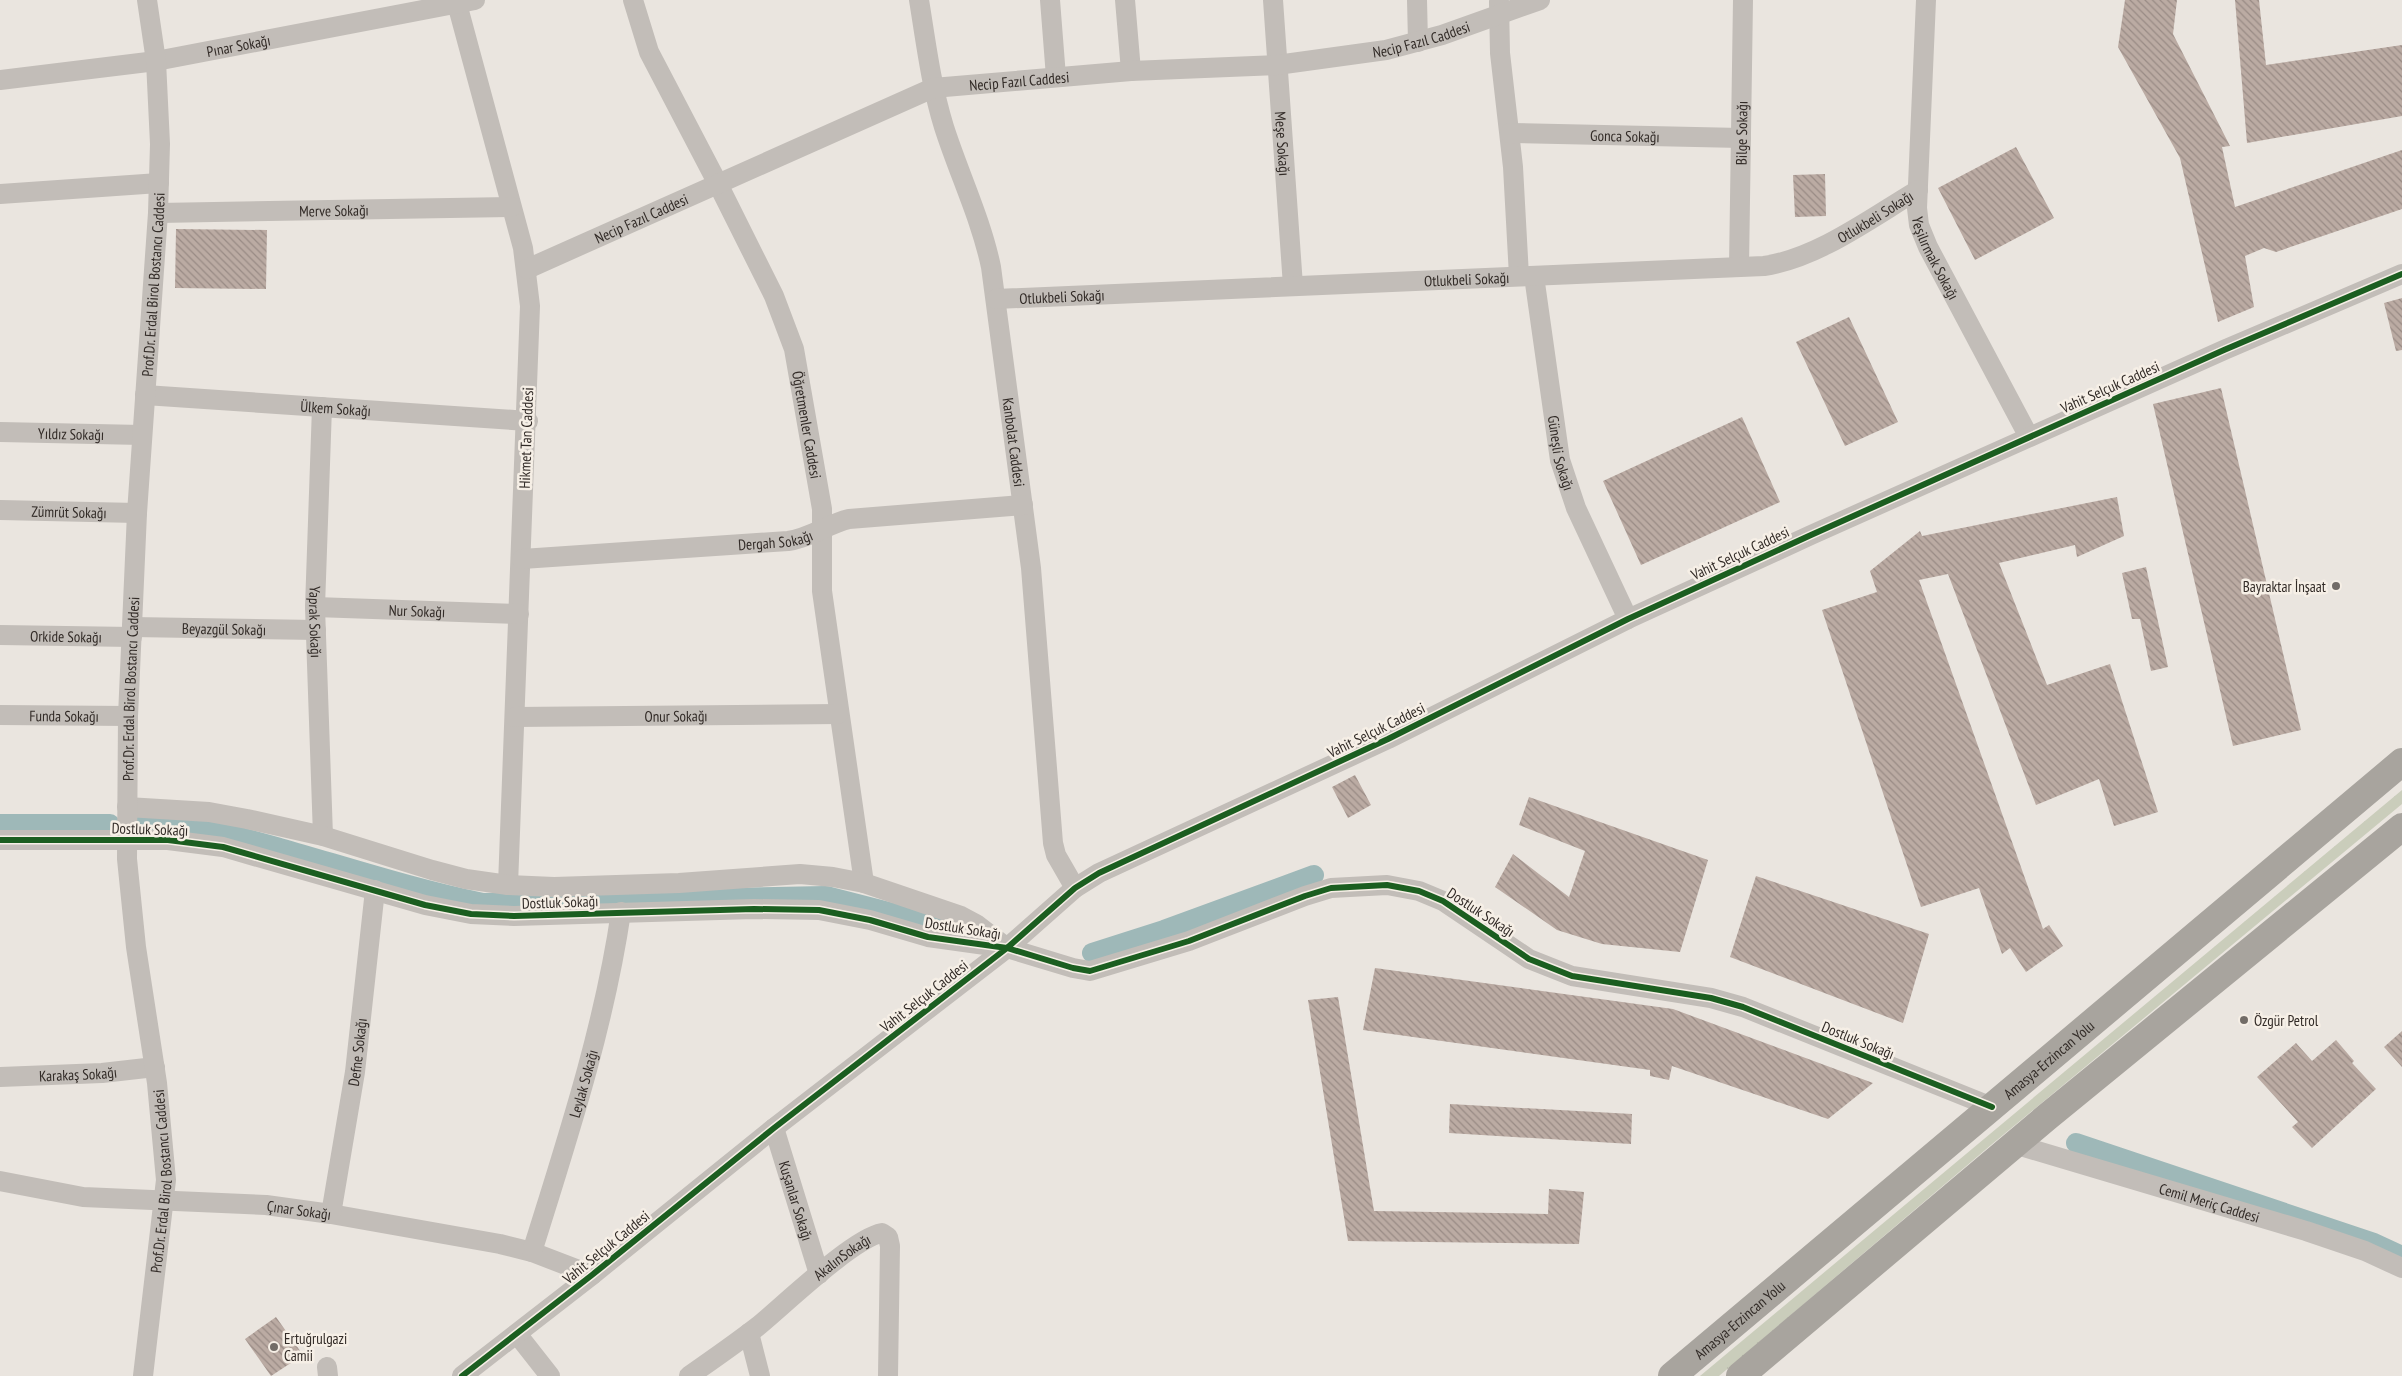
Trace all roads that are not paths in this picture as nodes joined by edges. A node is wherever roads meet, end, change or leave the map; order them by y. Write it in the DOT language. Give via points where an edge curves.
graph roads {
  1 [pos="147,0"];
  2 [pos="633,0"];
  3 [pos="919,0"];
  4 [pos="1050,0"];
  5 [pos="1125,0"];
  6 [pos="1273,0"];
  7 [pos="1417,0"];
  8 [pos="1540,0"];
  9 [pos="1743,0"];
  10 [pos="1926,0"];
  11 [pos="462,1"];
  12 [pos="1499,7"];
  13 [pos="1418,42"];
  14 [pos="156,61"];
  15 [pos="1277,65"];
  16 [pos="1131,71"];
  17 [pos="1056,77"];
  18 [pos="0,80"];
  19 [pos="933,88"];
  20 [pos="1510,133"];
  21 [pos="1741,138"];
  22 [pos="159,183"];
  23 [pos="718,184"];
  24 [pos="1918,190"];
  25 [pos="0,194"];
  26 [pos="511,207"];
  27 [pos="158,213"];
  28 [pos="1739,267"];
  29 [pos="527,269"];
  30 [pos="2402,274"];
  31 [pos="1526,276"];
  32 [pos="1293,286"];
  33 [pos="996,299"];
  34 [pos="145,395"];
  35 [pos="322,407"];
  36 [pos="528,421"];
  37 [pos="0,432"];
  38 [pos="142,435"];
  39 [pos="2030,437"];
  40 [pos="1023,505"];
  41 [pos="0,510"];
  42 [pos="138,513"];
  43 [pos="822,528"];
  44 [pos="522,559"];
  45 [pos="315,607"];
  46 [pos="519,614"];
  47 [pos="1628,619"];
  48 [pos="316,630"];
  49 [pos="132,632"];
  50 [pos="0,635"];
  51 [pos="838,714"];
  52 [pos="0,715"];
  53 [pos="128,716"];
  54 [pos="515,716"];
  55 [pos="2402,762"];
  56 [pos="127,807"];
  57 [pos="2402,826"];
  58 [pos="323,836"];
  59 [pos="0,840"];
  60 [pos="127,840"];
  61 [pos="864,883"];
  62 [pos="508,885"];
  63 [pos="1076,888"];
  64 [pos="375,890"];
  65 [pos="621,912"];
  66 [pos="1007,948"];
  67 [pos="155,1067"];
  68 [pos="0,1077"];
  69 [pos="1992,1107"];
  70 [pos="774,1128"];
  71 [pos="2014,1144"];
  72 [pos="0,1181"];
  73 [pos="165,1199"];
  74 [pos="331,1214"];
  75 [pos="532,1252"];
  76 [pos="2402,1268"];
  77 [pos="819,1274"];
  78 [pos="592,1276"];
  79 [pos="749,1333"];
  80 [pos="518,1334"];
  81 [pos="143,1376"];
  82 [pos="462,1376"];
  83 [pos="550,1376"];
  84 [pos="689,1376"];
  85 [pos="760,1376"];
  86 [pos="888,1376"];
  87 [pos="1672,1376"];
  88 [pos="1740,1376"];
  1 -- 14 [label="street, Prof.Dr. Erdal Birol Bostancı Caddesi"];
  2 -- 23 [label="street, Öğretmenler Caddesi" via="649,52"];
  3 -- 19 [label="street, Kanbolat Caddesi"];
  4 -- 17 [label="street"];
  5 -- 16 [label="street"];
  6 -- 15 [label="street, Meşe Sokağı"];
  7 -- 13 [label="street"];
  8 -- 12 [label="street, Necip Fazıl Caddesi"];
  9 -- 21 [label="street, Bilge Sokağı"];
  10 -- 24 [label="street, Yeşilırmak Sokağı"];
  11 -- 14 [label="street, Pınar Sokağı"];
  11 -- 26 [label="street, Hikmet Tan Caddesi"];
  12 -- 13 [label="street, Necip Fazıl Caddesi"];
  12 -- 20 [label="street, Güneşli Sokağı" via="1500,53"];
  13 -- 15 [label="street, Necip Fazıl Caddesi" via="1386,50"];
  14 -- 18 [label="street, Pınar Sokağı"];
  14 -- 22 [label="street, Prof.Dr. Erdal Birol Bostancı Caddesi"];
  15 -- 16 [label="street, Necip Fazıl Caddesi"];
  15 -- 32 [label="street, Meşe Sokağı"];
  16 -- 17 [label="street, Necip Fazıl Caddesi"];
  17 -- 19 [label="street, Necip Fazıl Caddesi"];
  19 -- 23 [label="street, Necip Fazıl Caddesi"];
  19 -- 33 [label="street, Kanbolat Caddesi" via="957,167 986,242"];
  20 -- 21 [label="street, Gonca Sokağı"];
  20 -- 31 [label="street, Güneşli Sokağı"];
  21 -- 28 [label="street, Bilge Sokağı"];
  22 -- 25 [label="street"];
  22 -- 27 [label="street, Prof.Dr. Erdal Birol Bostancı Caddesi"];
  23 -- 29 [label="street, Necip Fazıl Caddesi"];
  23 -- 43 [label="street, Öğretmenler Caddesi" via="774,296 794,349 822,509"];
  24 -- 28 [label="street, Otlukbeli Sokağı" via="1816,250 1772,265"];
  24 -- 39 [label="street, Yeşilırmak Sokağı" via="1919,225 1928,247"];
  26 -- 27 [label="street, Merve Sokağı"];
  26 -- 29 [label="street, Hikmet Tan Caddesi"];
  27 -- 34 [label="street, Prof.Dr. Erdal Birol Bostancı Caddesi"];
  28 -- 31 [label="street, Otlukbeli Sokağı"];
  29 -- 36 [label="street, Hikmet Tan Caddesi" via="530,306"];
  30 -- 39 [label="street, Vahit Selçuk Caddesi"];
  31 -- 32 [label="street, Otlukbeli Sokağı"];
  31 -- 47 [label="street, Güneşli Sokağı" via="1562,467 1576,508"];
  32 -- 33 [label="street, Otlukbeli Sokağı"];
  33 -- 40 [label="street, Kanbolat Caddesi"];
  34 -- 35 [label="street, Ülkem Sokağı"];
  34 -- 38 [label="street, Prof.Dr. Erdal Birol Bostancı Caddesi"];
  35 -- 36 [label="street, Ülkem Sokağı"];
  35 -- 45 [label="street, Yaprak Sokağı"];
  36 -- 44 [label="street, Hikmet Tan Caddesi"];
  37 -- 38 [label="street, Yıldız Sokağı"];
  38 -- 42 [label="street, Prof.Dr. Erdal Birol Bostancı Caddesi"];
  39 -- 47 [label="street, Vahit Selçuk Caddesi"];
  40 -- 43 [label="street, Dergah Sokağı" via="870,516"];
  40 -- 63 [label="street, Kanbolat Caddesi" via="1038,630 1053,843 1056,855"];
  41 -- 42 [label="street, Zümrüt Sokağı"];
  42 -- 49 [label="street, Prof.Dr. Erdal Birol Bostancı Caddesi"];
  43 -- 44 [label="street, Dergah Sokağı" via="804,538 788,541"];
  43 -- 51 [label="street, Öğretmenler Caddesi" via="822,591"];
  44 -- 46 [label="street, Hikmet Tan Caddesi"];
  45 -- 46 [label="street, Nur Sokağı"];
  45 -- 48 [label="street, Yaprak Sokağı"];
  46 -- 54 [label="street, Hikmet Tan Caddesi"];
  47 -- 63 [label="street, Vahit Selçuk Caddesi" via="1388,739 1099,873"];
  48 -- 49 [label="street, Beyazgül Sokağı"];
  48 -- 58 [label="street, Yaprak Sokağı"];
  49 -- 50 [label="street, Orkide Sokağı"];
  49 -- 53 [label="street, Prof.Dr. Erdal Birol Bostancı Caddesi"];
  51 -- 54 [label="street, Onur Sokağı"];
  51 -- 61 [label="street, Öğretmenler Caddesi"];
  52 -- 53 [label="street, Funda Sokağı"];
  53 -- 56 [label="street, Prof.Dr. Erdal Birol Bostancı Caddesi"];
  54 -- 62 [label="street, Hikmet Tan Caddesi"];
  55 -- 69 [label="highway, Amasya-Erzincan Yolu"];
  56 -- 58 [label="street, Dostluk Sokağı" via="209,812"];
  56 -- 60 [label="street, Prof.Dr. Erdal Birol Bostancı Caddesi"];
  57 -- 71 [label="highway"];
  58 -- 62 [label="street, Dostluk Sokağı" via="432,870"];
  59 -- 60 [label="street, Dostluk Sokağı"];
  60 -- 64 [label="street, Dostluk Sokağı" via="168,840 223,846"];
  60 -- 67 [label="street, Prof.Dr. Erdal Birol Bostancı Caddesi" via="133,921"];
  61 -- 62 [label="street, Dostluk Sokağı" via="833,876 800,874 669,883 554,887"];
  61 -- 66 [label="street, Dostluk Sokağı" via="960,916"];
  63 -- 66 [label="street, Vahit Selçuk Caddesi"];
  64 -- 65 [label="street, Dostluk Sokağı" via="471,914 514,916"];
  64 -- 74 [label="street, Defne Sokağı" via="355,1072"];
  65 -- 66 [label="street, Dostluk Sokağı" via="819,910 870,920 928,937"];
  65 -- 75 [label="street, Leylak Sokağı" via="613,970 597,1033"];
  66 -- 69 [label="street, Dostluk Sokağı" via="1090,971 1189,941 1331,888 1387,885 1419,891 1443,901 1552,970 1710,998 1743,1007"];
  66 -- 70 [label="street, Vahit Selçuk Caddesi"];
  67 -- 68 [label="street, Karakaş Sokağı" via="102,1073"];
  67 -- 73 [label="street, Prof.Dr. Erdal Birol Bostancı Caddesi" via="164,1138"];
  69 -- 87 [label="highway, Amasya-Erzincan Yolu"];
  70 -- 77 [label="street, Kuşanlar Sokağı"];
  70 -- 78 [label="street, Vahit Selçuk Caddesi"];
  71 -- 76 [label="street, Cemil Meriç Caddesi" via="2306,1231 2365,1251"];
  71 -- 88 [label="highway"];
  72 -- 73 [label="street, Çınar Sokağı" via="83,1197"];
  73 -- 74 [label="street, Çınar Sokağı" via="266,1205"];
  73 -- 81 [label="street, Prof.Dr. Erdal Birol Bostancı Caddesi"];
  74 -- 75 [label="street, Çınar Sokağı"];
  75 -- 78 [label="street, Çınar Sokağı"];
  77 -- 79 [label="street, AkalınSokağı"];
  77 -- 86 [label="street, AkalınSokağı" via="874,1235 882,1233 888,1237"];
  78 -- 80 [label="street, Vahit Selçuk Caddesi"];
  79 -- 84 [label="street, AkalınSokağı"];
  79 -- 85 [label="street"];
  80 -- 82 [label="street, Vahit Selçuk Caddesi"];
  80 -- 83 [label="street"];
}
